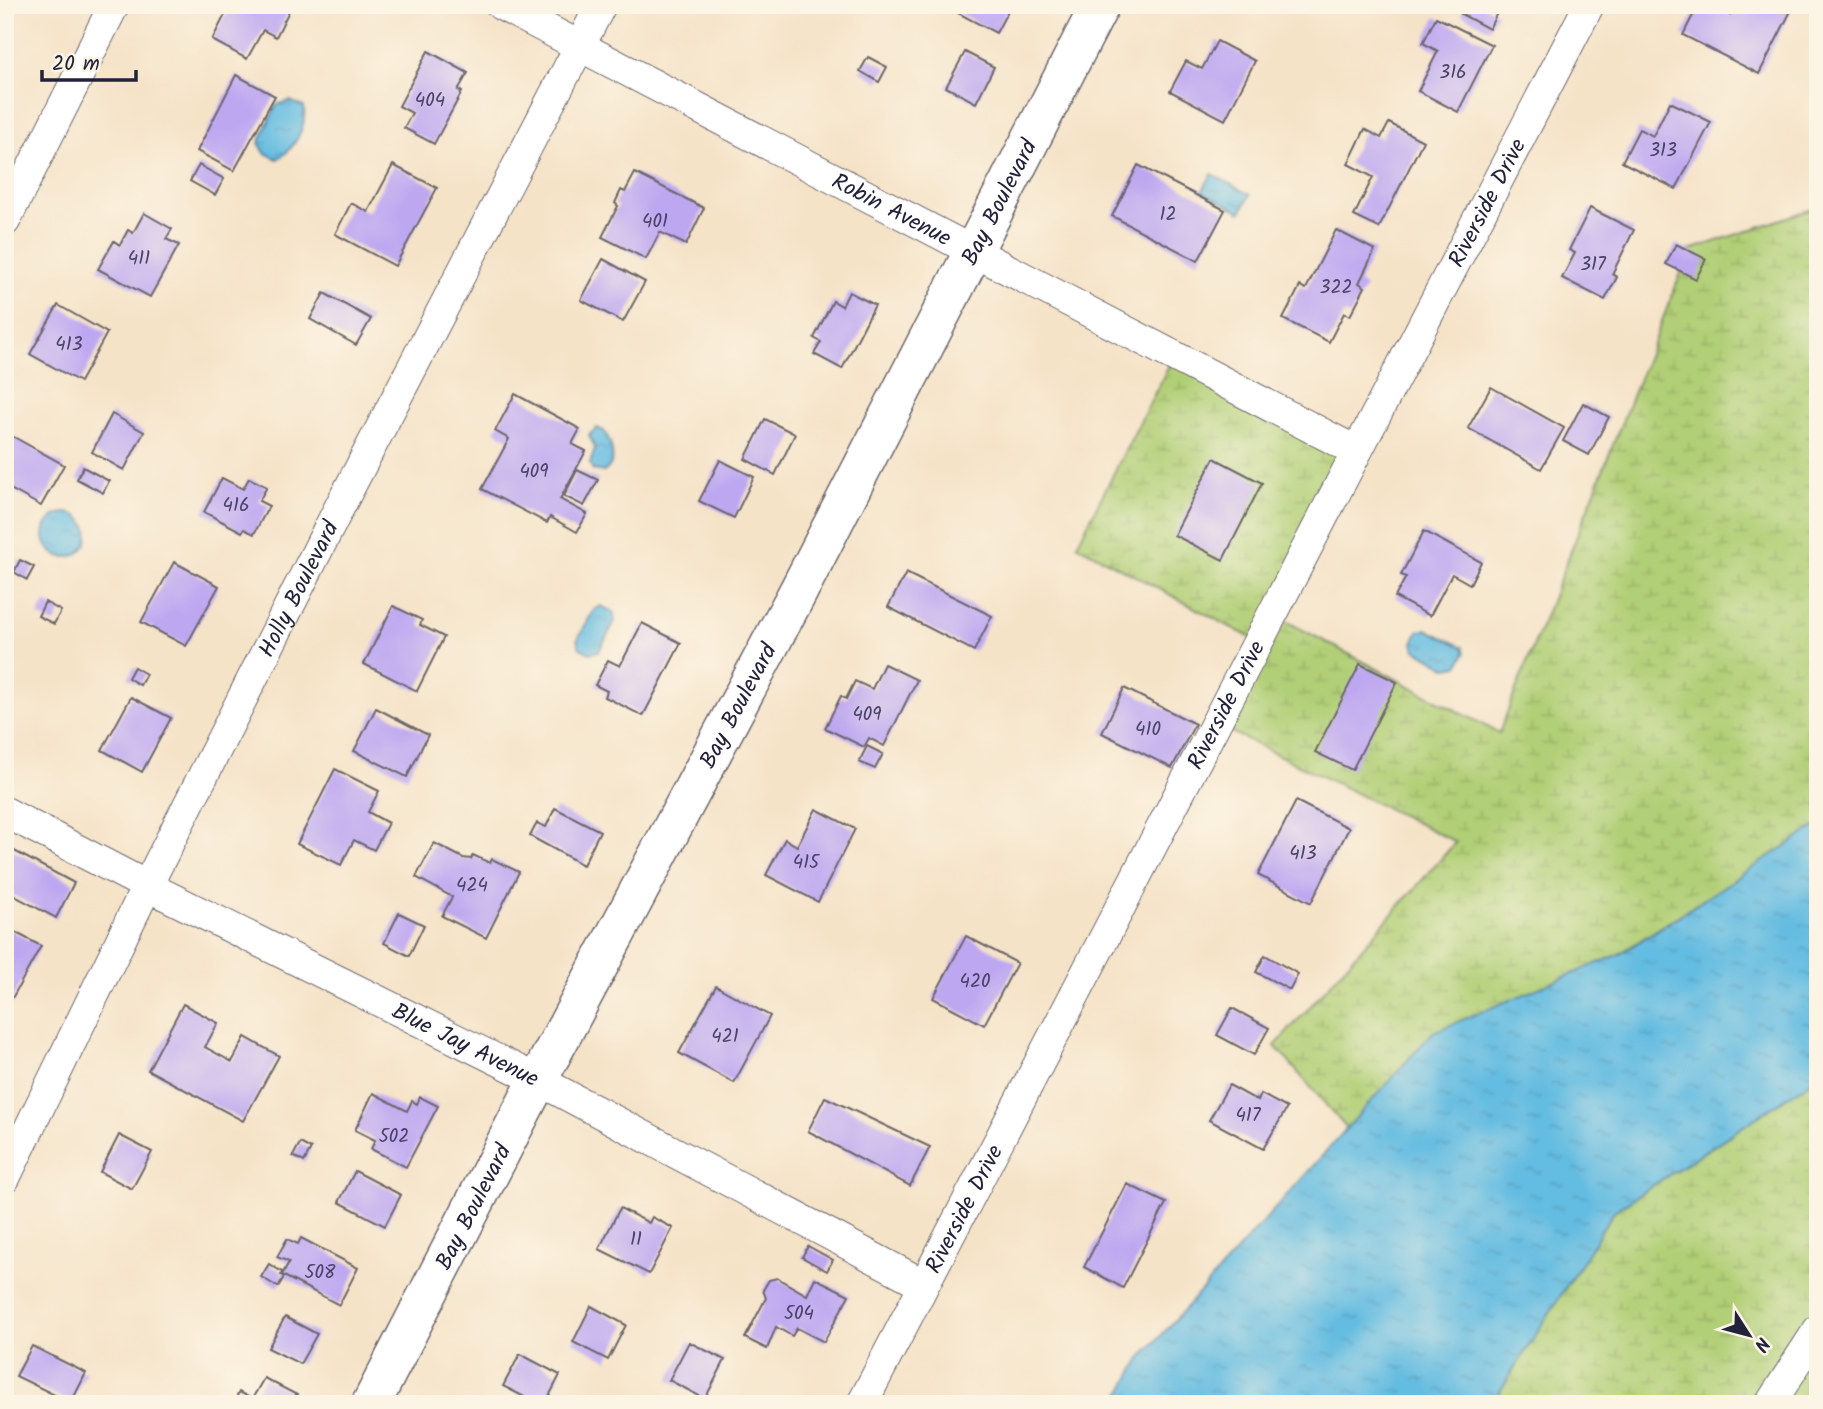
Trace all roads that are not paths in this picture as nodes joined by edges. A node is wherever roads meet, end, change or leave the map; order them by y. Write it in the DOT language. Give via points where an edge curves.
graph roads {
  1 [pos="114,5"];
  2 [pos="501,5"];
  3 [pos="601,5"];
  4 [pos="1100,5"];
  5 [pos="1589,5"];
  6 [pos="580,46"];
  7 [pos="5,221"];
  8 [pos="974,251"];
  9 [pos="1356,451"];
  10 [pos="5,812"];
  11 [pos="147,886"];
  12 [pos="538,1080"];
  13 [pos="5,1178"];
  14 [pos="923,1284"];
  15 [pos="1818,1330"];
  16 [pos="371,1404"];
  17 [pos="862,1404"];
  18 [pos="1770,1404"];
  1 -- 7 [label="street"];
  2 -- 6 [label="street, Robin Avenue"];
  3 -- 6 [label="street, Holly Boulevard"];
  4 -- 8 [label="street, Bay Boulevard"];
  5 -- 9 [label="street, Riverside Drive"];
  6 -- 8 [label="street, Robin Avenue"];
  6 -- 11 [label="street, Holly Boulevard"];
  8 -- 9 [label="street, Robin Avenue"];
  8 -- 12 [label="street, Bay Boulevard"];
  9 -- 14 [label="street, Riverside Drive"];
  10 -- 11 [label="street, Blue Jay Avenue"];
  11 -- 12 [label="street, Blue Jay Avenue"];
  11 -- 13 [label="street, Holly Boulevard"];
  12 -- 14 [label="street, Blue Jay Avenue"];
  12 -- 16 [label="street, Bay Boulevard"];
  14 -- 17 [label="street, Riverside Drive"];
  15 -- 18 [label="street"];
}
